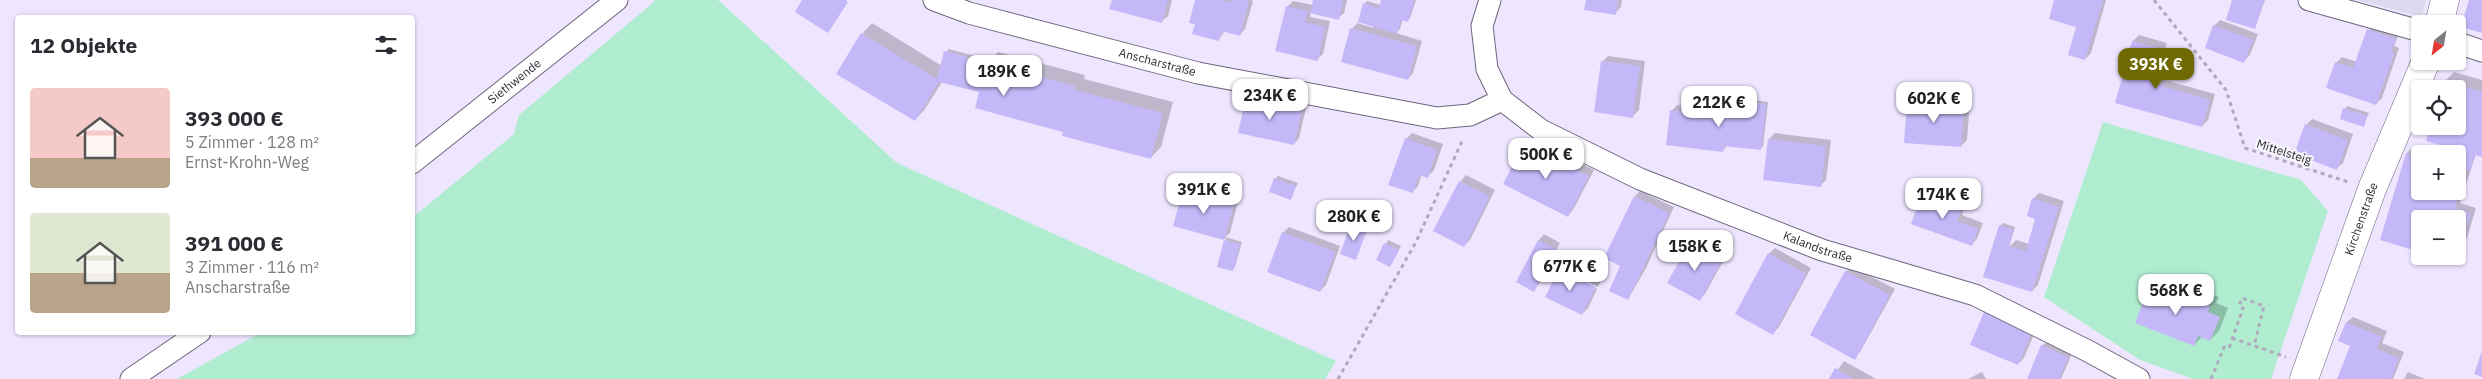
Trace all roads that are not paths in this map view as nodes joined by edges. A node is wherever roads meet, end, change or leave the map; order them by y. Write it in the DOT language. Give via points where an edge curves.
graph roads {
  1 [pos="617,0"];
  2 [pos="934,0"];
  3 [pos="1490,0"];
  4 [pos="2310,0"];
  5 [pos="2445,0"];
  6 [pos="971,6"];
  7 [pos="2441,15"];
  8 [pos="2411,28"];
  9 [pos="2466,46"];
  10 [pos="2482,51"];
  11 [pos="2422,70"];
  12 [pos="1502,100"];
  13 [pos="415,161"];
  14 [pos="196,335"];
  15 [pos="2306,372"];
  16 [pos="131,379"];
  17 [pos="2139,379"];
  1 -- 13 [label="street, Siethwende"];
  2 -- 6 [label="street, Anscharstraße"];
  3 -- 12 [label="street" via="1482,26 1487,69"];
  4 -- 8 [label="street"];
  5 -- 7 [label="street"];
  6 -- 12 [label="street, Anscharstraße" via="1198,73 1437,118 1470,115"];
  9 -- 10 [label="street"];
  11 -- 15 [label="street, Kirchenstraße" via="2372,190"];
  12 -- 17 [label="street, Kalandstraße" via="1541,130 1640,179 1822,250 1975,295"];
  14 -- 16 [label="street"];
}
